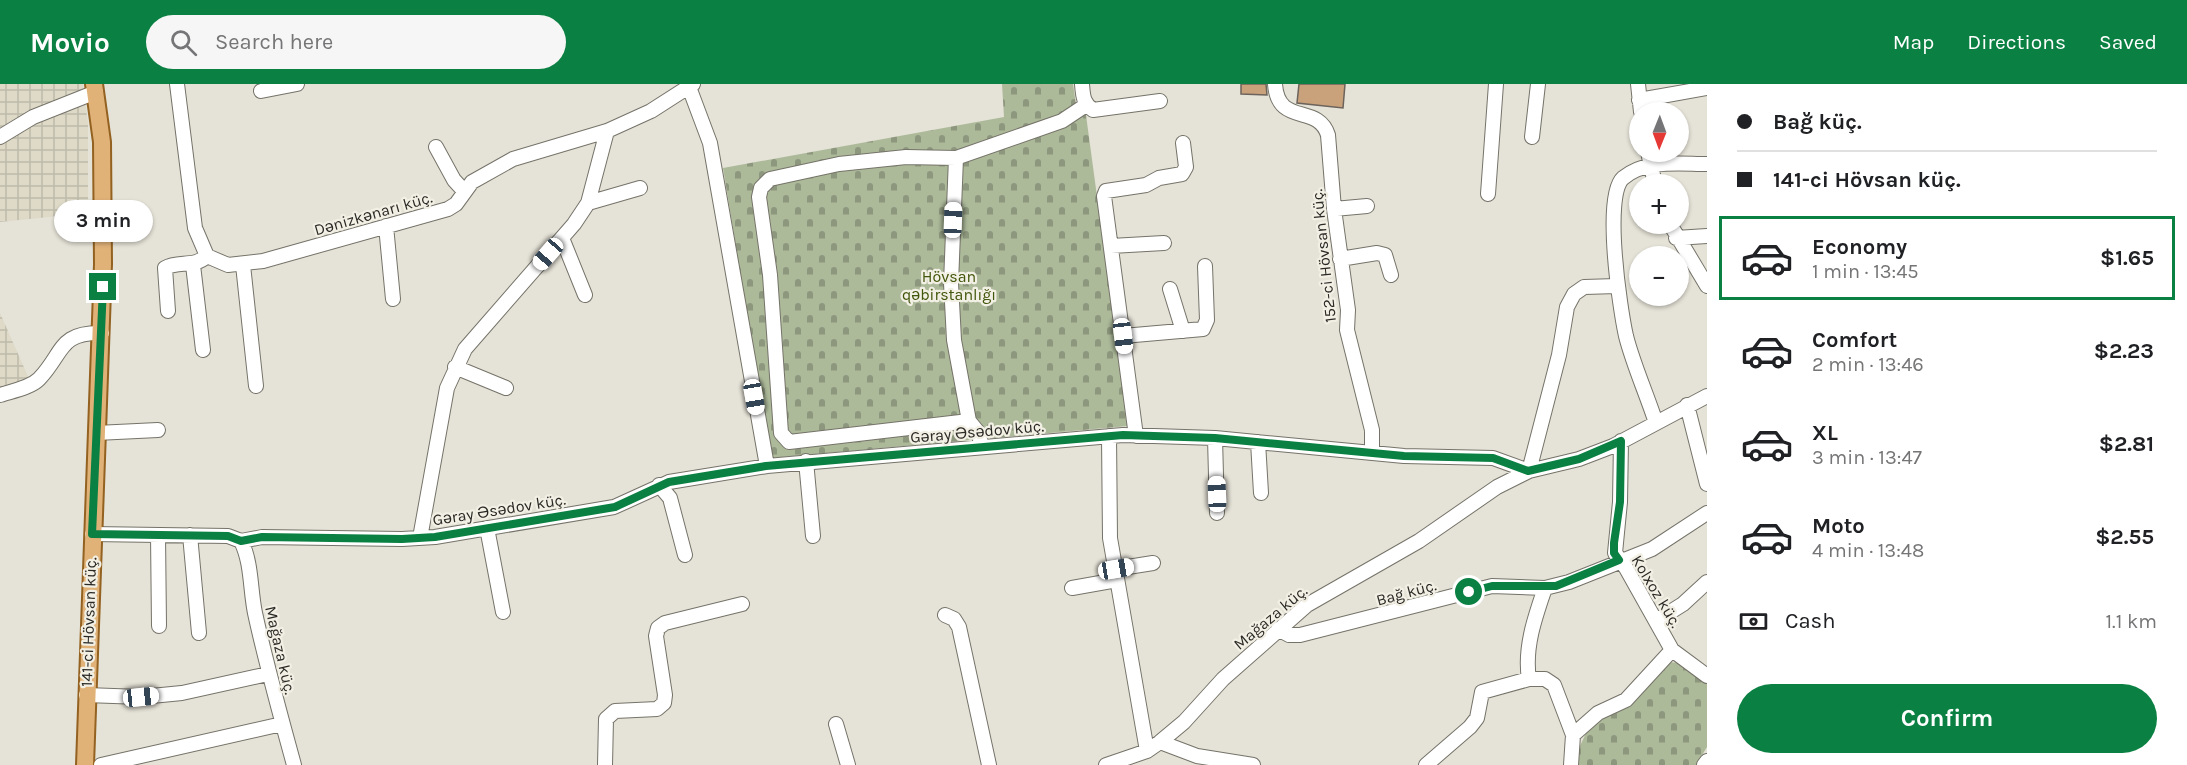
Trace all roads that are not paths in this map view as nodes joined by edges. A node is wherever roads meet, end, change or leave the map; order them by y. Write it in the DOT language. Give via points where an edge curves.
graph roads {
  1 [pos="177,84"];
  2 [pos="297,84"];
  3 [pos="1082,84"];
  4 [pos="1275,84"];
  5 [pos="1496,84"];
  6 [pos="1538,84"];
  7 [pos="1638,84"];
  8 [pos="691,85"];
  9 [pos="95,88"];
  10 [pos="1707,88"];
  11 [pos="261,91"];
  12 [pos="1160,101"];
  13 [pos="1640,102"];
  14 [pos="1655,102"];
  15 [pos="1086,105"];
  16 [pos="607,131"];
  17 [pos="0,136"];
  18 [pos="1532,137"];
  19 [pos="1183,143"];
  20 [pos="436,147"];
  21 [pos="956,158"];
  22 [pos="1644,162"];
  23 [pos="1688,162"];
  24 [pos="1707,164"];
  25 [pos="640,188"];
  26 [pos="464,191"];
  27 [pos="1488,194"];
  28 [pos="588,203"];
  29 [pos="1367,206"];
  30 [pos="1334,208"];
  31 [pos="386,226"];
  32 [pos="1674,234"];
  33 [pos="1707,236"];
  34 [pos="562,238"];
  35 [pos="1676,238"];
  36 [pos="1164,243"];
  37 [pos="1111,246"];
  38 [pos="207,256"];
  39 [pos="1340,259"];
  40 [pos="193,265"];
  41 [pos="243,265"];
  42 [pos="1205,266"];
  43 [pos="1391,275"];
  44 [pos="1617,286"];
  45 [pos="1707,286"];
  46 [pos="1170,289"];
  47 [pos="585,295"];
  48 [pos="393,299"];
  49 [pos="168,311"];
  50 [pos="1183,331"];
  51 [pos="102,333"];
  52 [pos="1123,336"];
  53 [pos="203,350"];
  54 [pos="455,367"];
  55 [pos="256,386"];
  56 [pos="506,388"];
  57 [pos="0,395"];
  58 [pos="1707,396"];
  59 [pos="1687,405"];
  60 [pos="969,421"];
  61 [pos="1656,423"];
  62 [pos="158,430"];
  63 [pos="96,434"];
  64 [pos="1136,435"];
  65 [pos="1109,436"];
  66 [pos="1215,438"];
  67 [pos="1621,441"];
  68 [pos="1258,442"];
  69 [pos="982,447"];
  70 [pos="1372,453"];
  71 [pos="806,461"];
  72 [pos="766,466"];
  73 [pos="1528,471"];
  74 [pos="1707,484"];
  75 [pos="659,485"];
  76 [pos="1261,493"];
  77 [pos="1217,513"];
  78 [pos="1707,513"];
  79 [pos="487,528"];
  80 [pos="92,534"];
  81 [pos="158,535"];
  82 [pos="190,535"];
  83 [pos="813,536"];
  84 [pos="420,538"];
  85 [pos="241,541"];
  86 [pos="685,555"];
  87 [pos="1619,560"];
  88 [pos="1153,563"];
  89 [pos="1116,575"];
  90 [pos="1707,582"];
  91 [pos="1072,588"];
  92 [pos="1545,588"];
  93 [pos="742,604"];
  94 [pos="503,612"];
  95 [pos="945,615"];
  96 [pos="1656,621"];
  97 [pos="159,626"];
  98 [pos="1278,629"];
  99 [pos="199,633"];
  100 [pos="1672,650"];
  101 [pos="268,674"];
  102 [pos="1707,676"];
  103 [pos="1529,679"];
  104 [pos="86,695"];
  105 [pos="282,724"];
  106 [pos="836,724"];
  107 [pos="1573,735"];
  108 [pos="1160,742"];
  109 [pos="1147,751"];
  110 [pos="1198,760"];
  111 [pos="1707,761"];
  112 [pos="85,765"];
  113 [pos="101,765"];
  114 [pos="294,765"];
  115 [pos="605,765"];
  116 [pos="848,765"];
  117 [pos="989,765"];
  118 [pos="1106,765"];
  119 [pos="1253,765"];
  120 [pos="1426,765"];
  121 [pos="1571,765"];
  122 [pos="1704,765"];
  1 -- 38 [label="street" via="195,228"];
  2 -- 11 [label="street"];
  3 -- 15 [label="street"];
  4 -- 30 [label="street, 152-ci Hövsan küç." via="1277,98 1287,110 1320,120 1325,126"];
  5 -- 27 [label="street"];
  6 -- 18 [label="street"];
  7 -- 13 [label="street"];
  8 -- 16 [label="street, Dənizkənarı küç." via="651,111"];
  8 -- 72 [label="street" via="710,143"];
  9 -- 17 [label="street"];
  9 -- 51 [label="main road, 141-ci Hövsan küç." via="104,206"];
  10 -- 14 [label="street"];
  12 -- 15 [label="street" via="1104,110"];
  15 -- 21 [label="street" via="1062,121"];
  16 -- 26 [label="street, Dənizkənarı küç." via="513,159 472,182"];
  16 -- 28 [label="street"];
  19 -- 37 [label="street" via="1186,167 1182,174 1106,191"];
  20 -- 26 [label="street"];
  21 -- 60 [label="street" via="951,283 954,340"];
  21 -- 60 [label="street" via="906,157 838,164 770,179 759,197 784,439 789,442"];
  22 -- 44 [label="street" via="1615,189"];
  23 -- 24 [label="street"];
  25 -- 28 [label="street"];
  26 -- 31 [label="street, Dənizkənarı küç." via="448,209"];
  28 -- 34 [label="street"];
  29 -- 30 [label="street"];
  30 -- 39 [label="street, 152-ci Hövsan küç."];
  31 -- 41 [label="street, Dənizkənarı küç."];
  31 -- 48 [label="street"];
  32 -- 35 [label="street"];
  33 -- 35 [label="street"];
  34 -- 47 [label="street"];
  34 -- 54 [label="street" via="465,349"];
  35 -- 45 [label="street"];
  36 -- 37 [label="street"];
  37 -- 52 [label="street"];
  38 -- 40 [label="street"];
  38 -- 41 [label="street, Dənizkənarı küç." via="228,265"];
  39 -- 43 [label="street" via="1385,255"];
  39 -- 70 [label="street, 152-ci Hövsan küç." via="1348,336 1372,430"];
  40 -- 49 [label="street" via="165,268"];
  40 -- 53 [label="street"];
  41 -- 55 [label="street"];
  42 -- 50 [label="street" via="1206,326"];
  44 -- 61 [label="street" via="1627,339"];
  44 -- 73 [label="street" via="1584,287 1574,294 1567,307 1559,355"];
  46 -- 50 [label="street"];
  50 -- 52 [label="street"];
  51 -- 57 [label="street" via="71,337 38,381"];
  51 -- 63 [label="main road, 141-ci Hövsan küç."];
  52 -- 64 [label="street"];
  54 -- 56 [label="street"];
  54 -- 84 [label="street" via="444,399"];
  58 -- 59 [label="street"];
  59 -- 61 [label="street"];
  59 -- 74 [label="street"];
  60 -- 69 [label="street" via="978,432"];
  61 -- 67 [label="street"];
  62 -- 63 [label="street"];
  63 -- 80 [label="main road, 141-ci Hövsan küç."];
  64 -- 65 [label="street, Gəray Əsədov küç."];
  64 -- 66 [label="street, Gəray Əsədov küç."];
  65 -- 69 [label="street, Gəray Əsədov küç."];
  65 -- 89 [label="street" via="1110,538"];
  66 -- 68 [label="street, Gəray Əsədov küç."];
  66 -- 77 [label="street"];
  67 -- 73 [label="street" via="1579,459"];
  67 -- 87 [label="street, Kolxoz küç." via="1620,502 1614,543"];
  68 -- 70 [label="street, Gəray Əsədov küç."];
  68 -- 76 [label="street"];
  69 -- 71 [label="street, Gəray Əsədov küç."];
  70 -- 73 [label="street, Gəray Əsədov küç." via="1493,458"];
  71 -- 72 [label="street, Gəray Əsədov küç."];
  71 -- 83 [label="street"];
  72 -- 75 [label="street, Gəray Əsədov küç."];
  73 -- 98 [label="street, Mağaza küç." via="1419,541 1306,605"];
  75 -- 79 [label="street, Gəray Əsədov küç." via="615,507"];
  75 -- 86 [label="street" via="670,498"];
  78 -- 87 [label="street, Bağ küç." via="1652,549"];
  79 -- 84 [label="street, Gəray Əsədov küç."];
  79 -- 94 [label="street"];
  80 -- 81 [label="street, Gəray Əsədov küç."];
  80 -- 104 [label="main road, 141-ci Hövsan küç."];
  81 -- 82 [label="street, Gəray Əsədov küç."];
  81 -- 97 [label="street"];
  82 -- 85 [label="street, Gəray Əsədov küç." via="228,536"];
  82 -- 99 [label="street"];
  84 -- 85 [label="street, Gəray Əsədov küç." via="262,537"];
  85 -- 101 [label="street, Mağaza küç."];
  87 -- 92 [label="street, Bağ küç."];
  87 -- 96 [label="street, Kolxoz küç."];
  88 -- 89 [label="street"];
  89 -- 91 [label="street"];
  89 -- 109 [label="street"];
  90 -- 96 [label="street"];
  92 -- 98 [label="street, Bağ küç." via="1492,586 1300,635"];
  92 -- 103 [label="street" via="1527,653"];
  93 -- 115 [label="street" via="658,628 664,703 657,709 615,711 606,719"];
  95 -- 117 [label="street" via="959,627"];
  96 -- 100 [label="street, Kolxoz küç."];
  98 -- 108 [label="street, Mağaza küç."];
  100 -- 102 [label="street, Kolxoz küç."];
  100 -- 107 [label="street, Kolxoz küç." via="1626,700 1598,713"];
  101 -- 104 [label="street" via="182,693 141,697"];
  101 -- 105 [label="street, Mağaza küç."];
  103 -- 107 [label="street" via="1545,679 1554,685"];
  103 -- 120 [label="street" via="1482,692 1477,718"];
  104 -- 112 [label="main road, 141-ci Hövsan küç."];
  105 -- 113 [label="street"];
  105 -- 114 [label="street, Mağaza küç."];
  106 -- 116 [label="street"];
  107 -- 121 [label="street"];
  108 -- 109 [label="street, Mağaza küç."];
  108 -- 110 [label="street"];
  109 -- 118 [label="street, Mağaza küç."];
  110 -- 119 [label="street"];
  111 -- 122 [label="street"];
}
